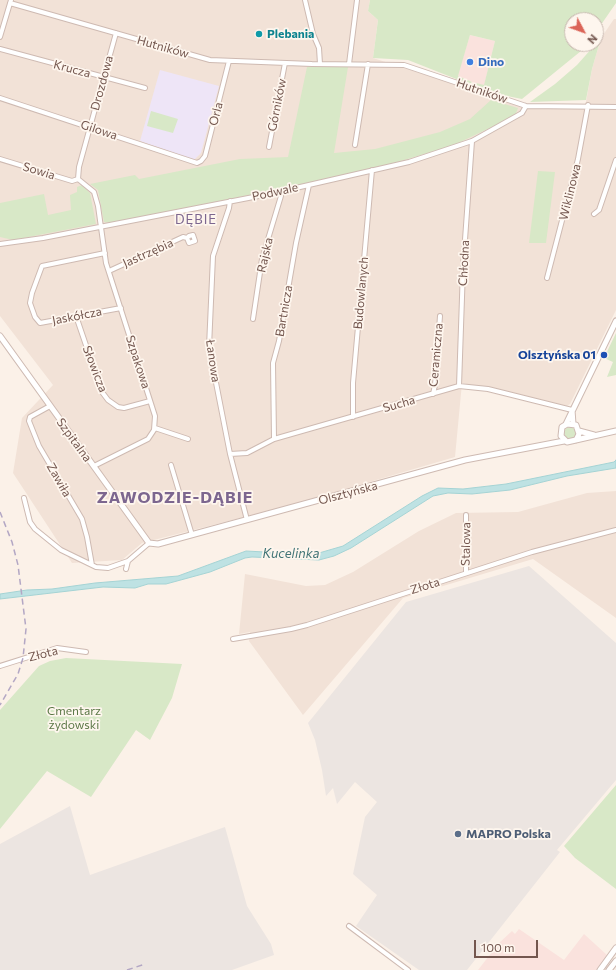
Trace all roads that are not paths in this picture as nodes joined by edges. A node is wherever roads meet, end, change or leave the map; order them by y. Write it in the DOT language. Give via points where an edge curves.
graph roads {
  1 [pos="305,0"];
  2 [pos="357,0"];
  3 [pos="11,2"];
  4 [pos="116,33"];
  5 [pos="0,38"];
  6 [pos="0,49"];
  7 [pos="229,61"];
  8 [pos="285,63"];
  9 [pos="320,64"];
  10 [pos="349,64"];
  11 [pos="368,64"];
  12 [pos="104,77"];
  13 [pos="145,88"];
  14 [pos="0,98"];
  15 [pos="588,105"];
  16 [pos="526,106"];
  17 [pos="616,107"];
  18 [pos="90,127"];
  19 [pos="472,141"];
  20 [pos="354,145"];
  21 [pos="269,147"];
  22 [pos="0,159"];
  23 [pos="616,160"];
  24 [pos="197,163"];
  25 [pos="372,170"];
  26 [pos="78,179"];
  27 [pos="309,185"];
  28 [pos="280,192"];
  29 [pos="230,202"];
  30 [pos="594,214"];
  31 [pos="102,226"];
  32 [pos="187,238"];
  33 [pos="0,241"];
  34 [pos="11,243"];
  35 [pos="0,244"];
  36 [pos="105,253"];
  37 [pos="109,271"];
  38 [pos="547,278"];
  39 [pos="120,308"];
  40 [pos="76,316"];
  41 [pos="440,316"];
  42 [pos="253,319"];
  43 [pos="616,321"];
  44 [pos="0,336"];
  45 [pos="459,386"];
  46 [pos="433,394"];
  47 [pos="150,401"];
  48 [pos="50,406"];
  49 [pos="572,410"];
  50 [pos="353,417"];
  51 [pos="566,424"];
  52 [pos="573,424"];
  53 [pos="155,428"];
  54 [pos="579,431"];
  55 [pos="616,431"];
  56 [pos="560,433"];
  57 [pos="595,435"];
  58 [pos="188,439"];
  59 [pos="274,439"];
  60 [pos="576,440"];
  61 [pos="564,441"];
  62 [pos="548,443"];
  63 [pos="230,454"];
  64 [pos="171,465"];
  65 [pos="94,466"];
  66 [pos="24,498"];
  67 [pos="466,515"];
  68 [pos="247,520"];
  69 [pos="616,530"];
  70 [pos="192,535"];
  71 [pos="149,543"];
  72 [pos="128,561"];
  73 [pos="92,565"];
  74 [pos="126,569"];
  75 [pos="466,573"];
  76 [pos="233,638"];
  77 [pos="86,652"];
  78 [pos="0,666"];
  79 [pos="349,926"];
  80 [pos="616,948"];
  81 [pos="616,961"];
  82 [pos="408,970"];
  83 [pos="600,970"];
  84 [pos="609,970"];
  1 -- 9 [label="street" via="319,48"];
  2 -- 10 [label="street"];
  3 -- 4 [label="street, Hutników"];
  3 -- 5 [label="street"];
  4 -- 7 [label="street, Hutników" via="210,60"];
  4 -- 12 [label="street, Drozdowa"];
  6 -- 12 [label="street, Krucza"];
  7 -- 8 [label="street, Hutników"];
  7 -- 24 [label="street, Orla" via="205,156"];
  8 -- 9 [label="street, Hutników"];
  8 -- 21 [label="street, Górników"];
  9 -- 10 [label="street, Hutników"];
  10 -- 11 [label="street, Hutników"];
  11 -- 16 [label="street, Hutników" via="404,65"];
  11 -- 20 [label="street"];
  12 -- 13 [label="street, Krucza"];
  12 -- 18 [label="street, Drozdowa"];
  14 -- 18 [label="street, Gilowa"];
  15 -- 16 [label="street, Hutników"];
  15 -- 17 [label="street, Hutników"];
  15 -- 38 [label="street, Wiklinowa" via="578,159"];
  16 -- 19 [label="street, Podwale" via="522,113"];
  18 -- 24 [label="street, Gilowa"];
  18 -- 26 [label="street, Drozdowa"];
  19 -- 25 [label="street, Podwale" via="409,162"];
  19 -- 45 [label="street, Chłodna" via="463,268"];
  22 -- 26 [label="street, Sowia" via="72,181"];
  23 -- 30 [label="street" via="599,210"];
  25 -- 27 [label="street, Podwale"];
  25 -- 50 [label="street, Budowlanych" via="352,383"];
  26 -- 31 [label="street, Szpakowa" via="94,192"];
  27 -- 28 [label="street, Podwale"];
  27 -- 59 [label="street, Bartnicza" via="279,341 272,363"];
  28 -- 29 [label="street, Podwale"];
  28 -- 42 [label="street, Rajska" via="262,259"];
  29 -- 31 [label="street, Podwale"];
  29 -- 63 [label="street, Łanowa" via="213,256 209,348"];
  31 -- 34 [label="street, Podwale"];
  31 -- 36 [label="street, Szpakowa"];
  32 -- 37 [label="street, Jastrzębia" via="183,237"];
  33 -- 34 [label="street, Podwale"];
  34 -- 35 [label="street, Podwale"];
  36 -- 37 [label="street, Szpakowa"];
  36 -- 40 [label="street, Jaskółcza" via="42,266 30,303 34,317 40,323"];
  37 -- 39 [label="street, Szpakowa"];
  39 -- 40 [label="street, Jaskółcza"];
  39 -- 47 [label="street, Szpakowa"];
  40 -- 47 [label="street, Słowicza" via="102,392 108,400 124,408"];
  41 -- 46 [label="street, Ceramiczna"];
  43 -- 49 [label="street"];
  44 -- 48 [label="street, Szpitalna"];
  45 -- 46 [label="street, Sucha"];
  45 -- 49 [label="street, Sucha" via="488,389"];
  46 -- 50 [label="street, Sucha"];
  47 -- 53 [label="street, Szpakowa" via="155,416"];
  48 -- 65 [label="street, Szpitalna"];
  48 -- 73 [label="street, Zawiła" via="30,417 29,421 39,446 82,519 88,537"];
  49 -- 51 [label="street"];
  49 -- 52 [label="street"];
  50 -- 59 [label="street, Sucha"];
  51 -- 52 [label="street"];
  51 -- 56 [label="street"];
  52 -- 54 [label="street"];
  53 -- 58 [label="street"];
  53 -- 65 [label="street" via="148,439"];
  54 -- 57 [label="street"];
  54 -- 60 [label="street"];
  55 -- 57 [label="street"];
  56 -- 61 [label="street"];
  56 -- 62 [label="street, Olsztyńska"];
  57 -- 60 [label="street"];
  59 -- 63 [label="street, Sucha" via="247,453"];
  60 -- 61 [label="street"];
  61 -- 62 [label="street, Olsztyńska"];
  62 -- 68 [label="street, Olsztyńska" via="471,459"];
  63 -- 68 [label="street, Łanowa"];
  64 -- 70 [label="street"];
  65 -- 71 [label="street, Szpitalna"];
  66 -- 73 [label="street" via="30,522 35,529 62,550"];
  67 -- 75 [label="street, Stalowa"];
  68 -- 70 [label="street, Olsztyńska"];
  69 -- 75 [label="street, Złota"];
  70 -- 71 [label="street, Olsztyńska" via="158,544"];
  71 -- 72 [label="street"];
  72 -- 73 [label="street" via="108,568"];
  72 -- 74 [label="street"];
  75 -- 76 [label="street, Złota" via="302,626"];
  77 -- 78 [label="street, Złota" via="57,648"];
  79 -- 82 [label="street"];
  80 -- 83 [label="street"];
  81 -- 84 [label="street"];
}
